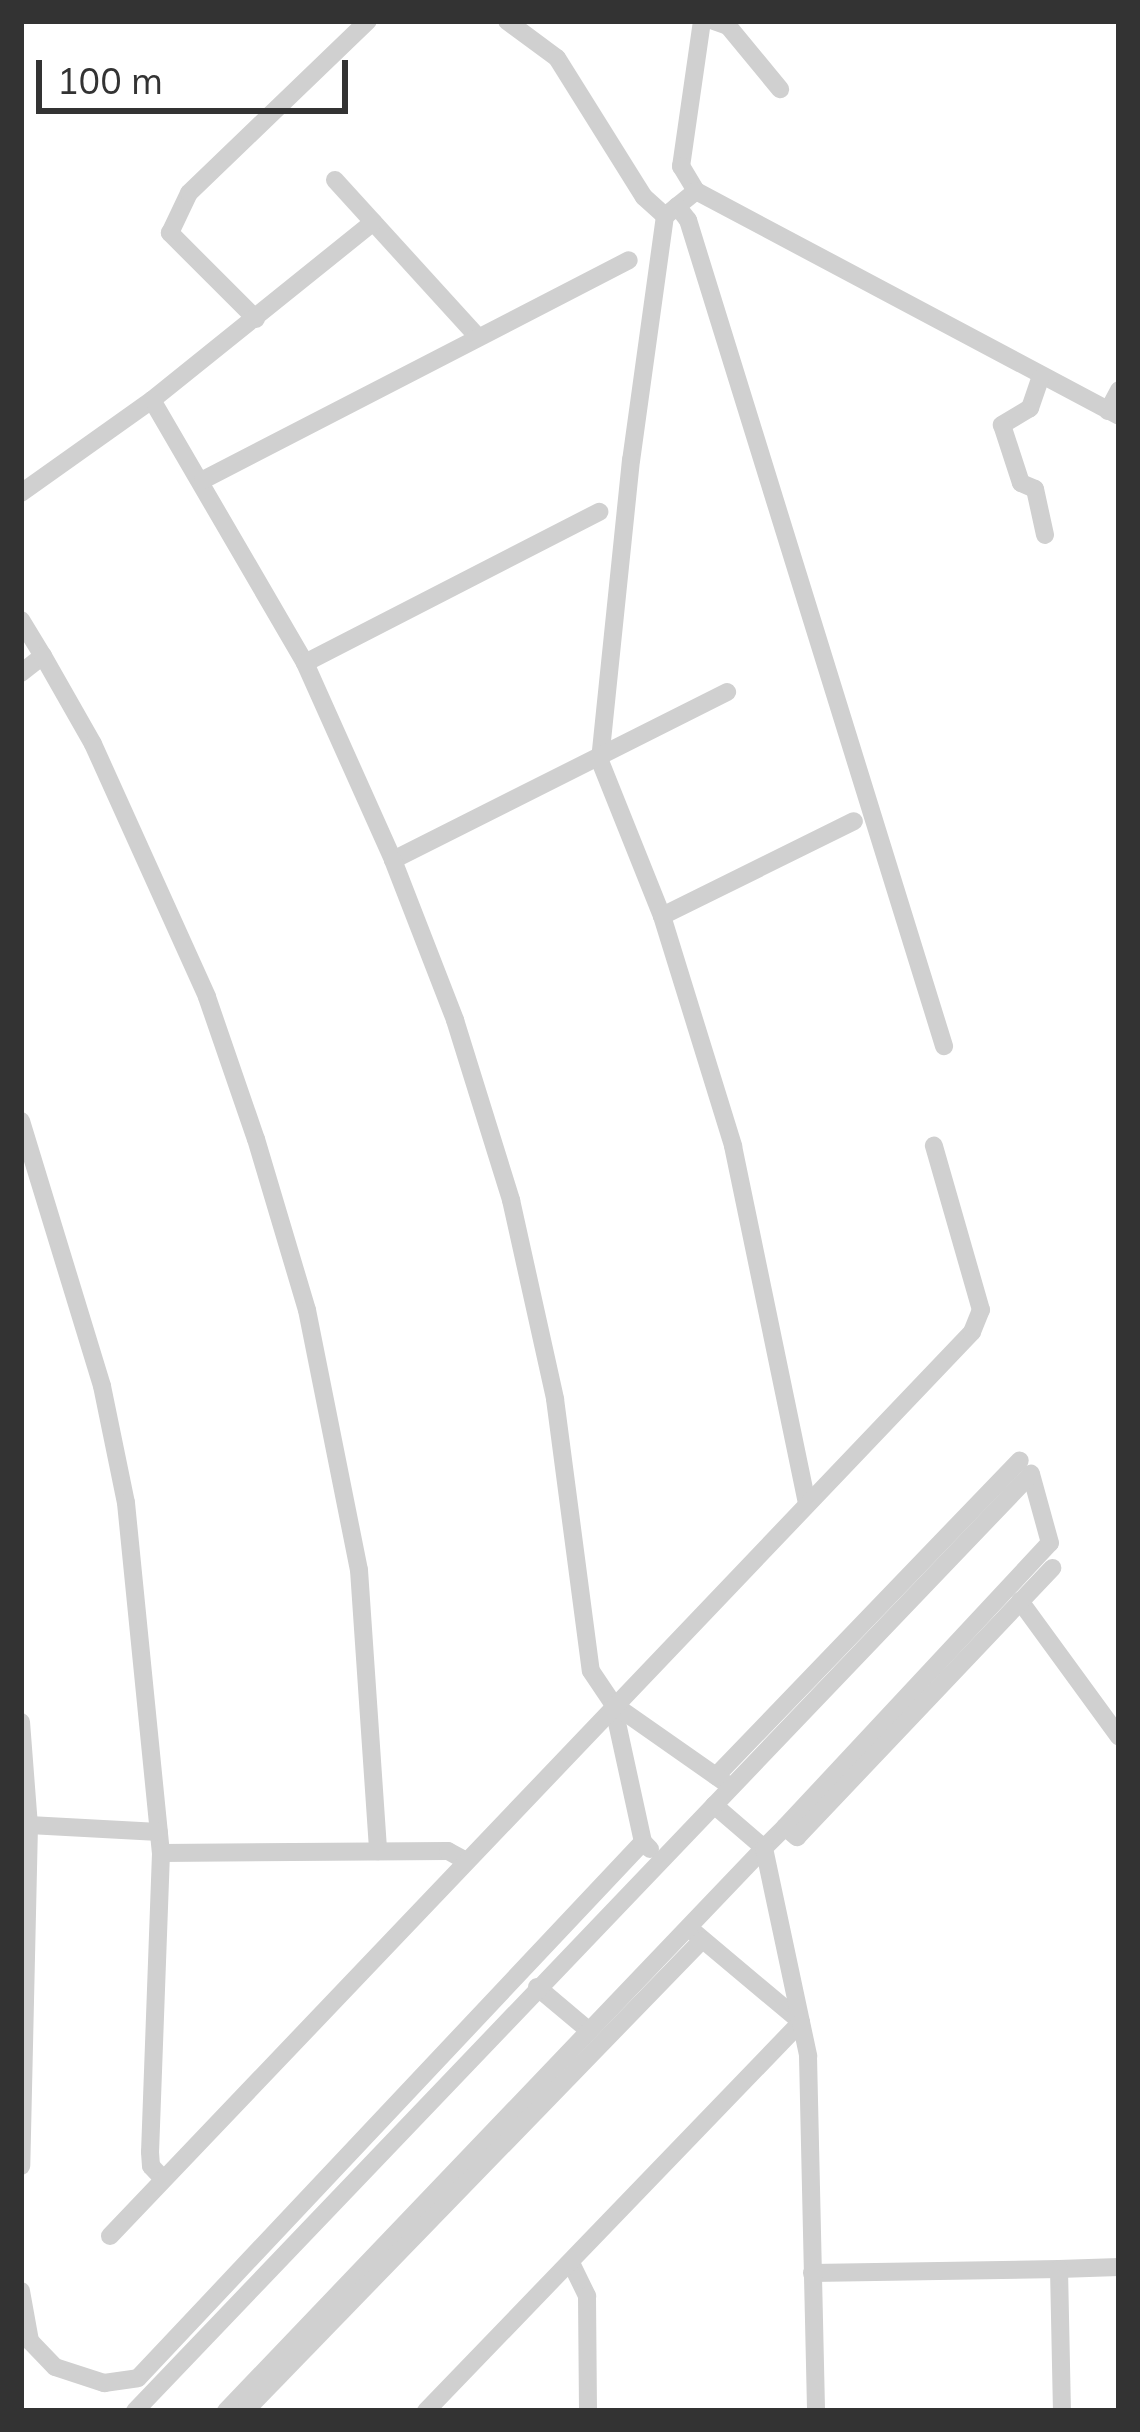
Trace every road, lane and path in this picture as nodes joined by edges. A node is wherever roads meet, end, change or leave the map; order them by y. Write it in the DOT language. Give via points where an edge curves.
graph roads {
  1 [pos="368,21"];
  2 [pos="506,21"];
  3 [pos="702,21"];
  4 [pos="714,21"];
  5 [pos="780,89"];
  6 [pos="335,180"];
  7 [pos="696,191"];
  8 [pos="671,211"];
  9 [pos="373,222"];
  10 [pos="628,260"];
  11 [pos="256,319"];
  12 [pos="477,336"];
  13 [pos="1040,379"];
  14 [pos="1119,390"];
  15 [pos="152,400"];
  16 [pos="1113,414"];
  17 [pos="202,480"];
  18 [pos="21,494"];
  19 [pos="599,512"];
  20 [pos="1045,535"];
  21 [pos="21,620"];
  22 [pos="43,656"];
  23 [pos="304,663"];
  24 [pos="21,673"];
  25 [pos="727,692"];
  26 [pos="600,760"];
  27 [pos="854,820"];
  28 [pos="393,860"];
  29 [pos="662,916"];
  30 [pos="944,1046"];
  31 [pos="21,1120"];
  32 [pos="934,1146"];
  33 [pos="807,1503"];
  34 [pos="1052,1568"];
  35 [pos="1020,1600"];
  36 [pos="614,1704"];
  37 [pos="21,1721"];
  38 [pos="1119,1736"];
  39 [pos="724,1782"];
  40 [pos="714,1805"];
  41 [pos="29,1825"];
  42 [pos="785,1827"];
  43 [pos="159,1832"];
  44 [pos="643,1842"];
  45 [pos="764,1848"];
  46 [pos="378,1851"];
  47 [pos="161,1853"];
  48 [pos="464,1860"];
  49 [pos="661,1860"];
  50 [pos="695,1933"];
  51 [pos="536,1987"];
  52 [pos="801,2022"];
  53 [pos="587,2029"];
  54 [pos="21,2167"];
  55 [pos="163,2179"];
  56 [pos="110,2236"];
  57 [pos="572,2264"];
  58 [pos="1119,2267"];
  59 [pos="1059,2269"];
  60 [pos="812,2272"];
  61 [pos="21,2291"];
  62 [pos="135,2411"];
  63 [pos="226,2411"];
  64 [pos="245,2411"];
  65 [pos="426,2411"];
  66 [pos="589,2411"];
  67 [pos="816,2411"];
  68 [pos="1062,2411"];
  1 -- 11 [label="street" via="190,193 170,233"];
  2 -- 8 [label="street" via="557,58 644,197"];
  3 -- 7 [label="street" via="681,166"];
  4 -- 5 [label="street" via="728,26"];
  6 -- 9 [label="street"];
  7 -- 8 [label="street"];
  7 -- 13 [label="street"];
  8 -- 26 [label="street" via="631,460"];
  8 -- 30 [label="street" via="688,220"];
  9 -- 11 [label="street"];
  9 -- 12 [label="street"];
  10 -- 12 [label="street"];
  11 -- 15 [label="street"];
  12 -- 17 [label="street"];
  13 -- 16 [label="street"];
  13 -- 20 [label="street" via="1030,408 1002,425 1021,483 1035,489"];
  14 -- 16 [label="street"];
  15 -- 17 [label="street"];
  15 -- 18 [label="street"];
  17 -- 23 [label="street"];
  19 -- 23 [label="street"];
  21 -- 22 [label="street"];
  22 -- 24 [label="street"];
  22 -- 46 [label="street" via="93,744 207,997 307,1310 359,1570"];
  23 -- 28 [label="street"];
  25 -- 26 [label="street"];
  26 -- 28 [label="street"];
  26 -- 29 [label="street"];
  27 -- 29 [label="street"];
  28 -- 36 [label="street" via="455,1020 511,1200 555,1399 591,1671"];
  29 -- 33 [label="street" via="733,1147"];
  31 -- 43 [label="street" via="102,1386 126,1502"];
  32 -- 33 [label="street" via="981,1310 972,1332"];
  33 -- 36 [label="street"];
  34 -- 35 [label="street"];
  35 -- 38 [label="street"];
  35 -- 42 [label="street" via="797,1837"];
  36 -- 39 [label="street"];
  36 -- 44 [label="street"];
  36 -- 48 [label="street"];
  37 -- 41 [label="street"];
  39 -- 40 [label="street"];
  39 -- 42 [label="street" via="1026,1467 1050,1544"];
  40 -- 45 [label="street"];
  40 -- 49 [label="street"];
  41 -- 43 [label="street"];
  41 -- 54 [label="street"];
  42 -- 45 [label="street"];
  43 -- 47 [label="street"];
  44 -- 49 [label="street"];
  44 -- 61 [label="street" via="138,2378 104,2383 55,2367 30,2341"];
  45 -- 50 [label="street"];
  45 -- 52 [label="street"];
  46 -- 47 [label="street"];
  46 -- 48 [label="street" via="448,1851"];
  47 -- 55 [label="street" via="150,2152"];
  48 -- 55 [label="street"];
  49 -- 51 [label="street"];
  50 -- 52 [label="street"];
  50 -- 53 [label="street"];
  50 -- 64 [label="street"];
  51 -- 53 [label="street"];
  51 -- 62 [label="street"];
  52 -- 57 [label="street"];
  52 -- 60 [label="street"];
  53 -- 63 [label="street"];
  55 -- 56 [label="street"];
  57 -- 65 [label="street"];
  57 -- 66 [label="street" via="587,2296"];
  58 -- 59 [label="street"];
  59 -- 60 [label="street"];
  59 -- 68 [label="street"];
  60 -- 67 [label="street"];
}
